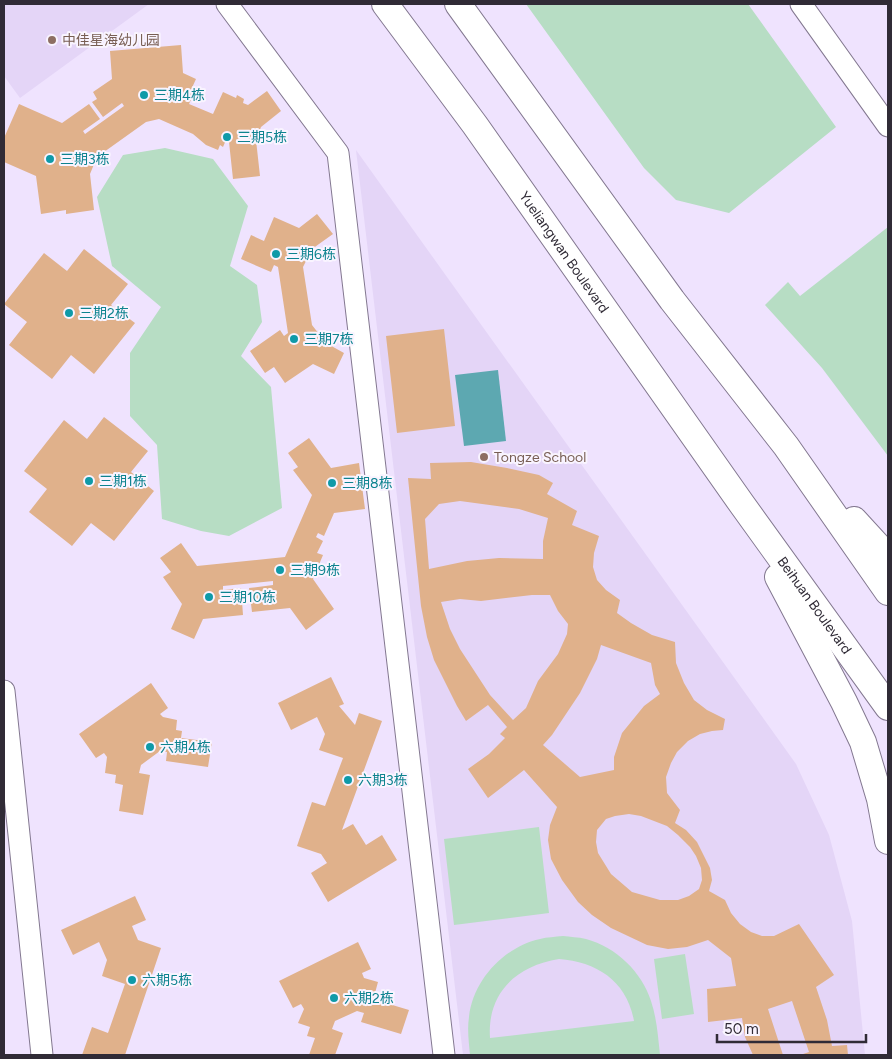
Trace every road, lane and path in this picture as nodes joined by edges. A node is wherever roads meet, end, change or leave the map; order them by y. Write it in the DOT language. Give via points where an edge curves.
graph roads {
  1 [pos="227,4"];
  2 [pos="385,4"];
  3 [pos="458,4"];
  4 [pos="802,4"];
  5 [pos="888,126"];
  6 [pos="786,446"];
  7 [pos="741,503"];
  8 [pos="888,557"];
  9 [pos="888,592"];
  10 [pos="4,691"];
  11 [pos="888,707"];
  12 [pos="888,841"];
  13 [pos="42,1055"];
  14 [pos="444,1055"];
  1 -- 14 [label="street" via="338,153"];
  2 -- 7 [label="main road, Yueliangwan Boulevard" via="475,125"];
  3 -- 6 [label="main road" via="667,292"];
  4 -- 5 [label="street"];
  6 -- 8 [label="main road"];
  6 -- 9 [label="main road"];
  7 -- 11 [label="main road, Beihuan Boulevard"];
  7 -- 12 [label="main road" via="863,742 880,799"];
  10 -- 13 [label="street"];
}
